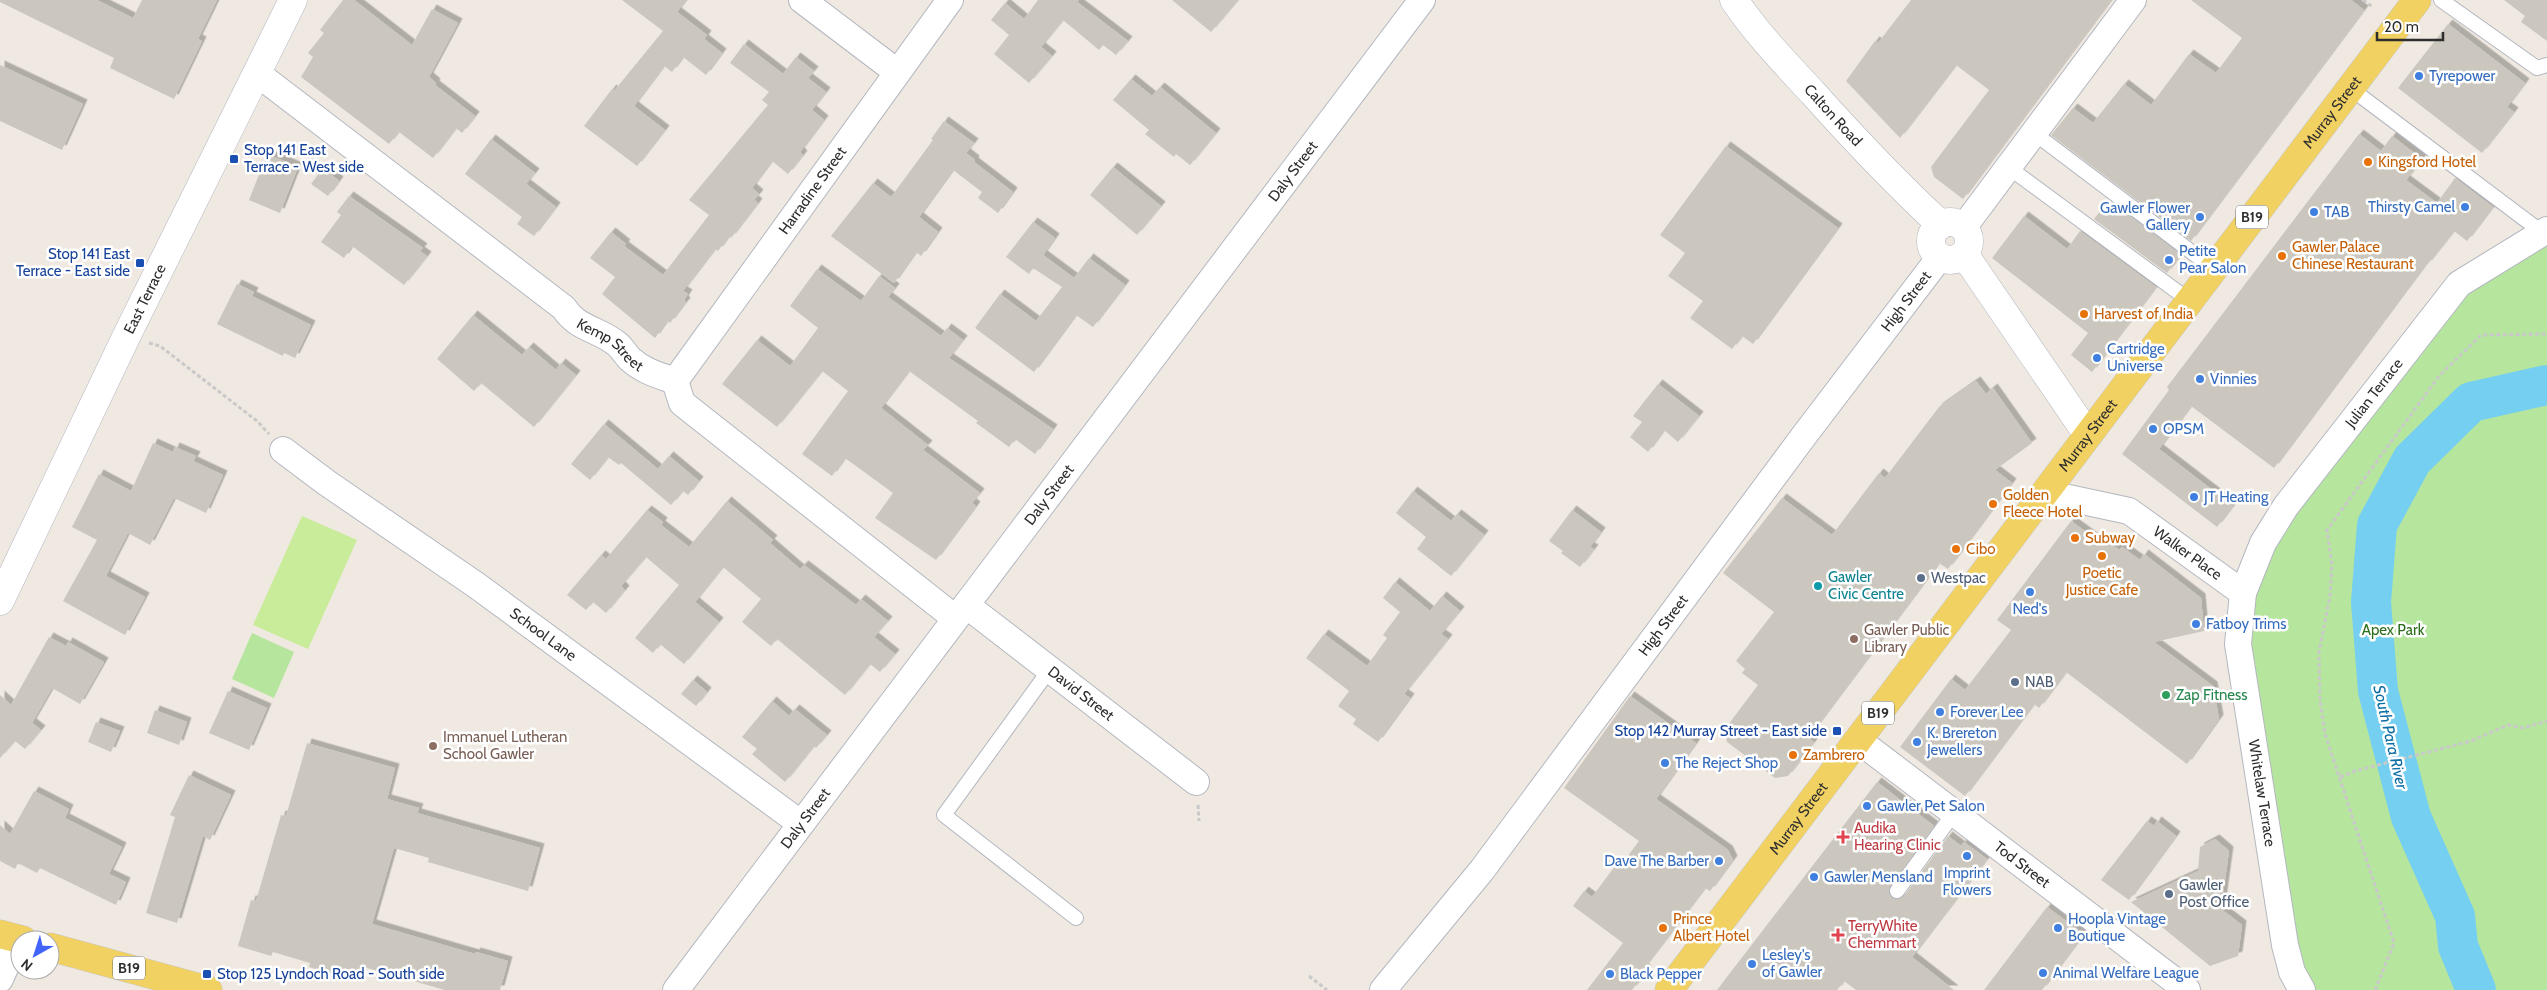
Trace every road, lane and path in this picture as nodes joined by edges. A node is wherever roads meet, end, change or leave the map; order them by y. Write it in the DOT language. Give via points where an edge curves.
graph roads {
  1 [pos="293,0"];
  2 [pos="802,0"];
  3 [pos="950,0"];
  4 [pos="1422,0"];
  5 [pos="1734,0"];
  6 [pos="2133,0"];
  7 [pos="2363,0"];
  8 [pos="2417,0"];
  9 [pos="2441,0"];
  10 [pos="2373,7"];
  11 [pos="2547,65"];
  12 [pos="897,72"];
  13 [pos="258,74"];
  14 [pos="2350,88"];
  15 [pos="2034,133"];
  16 [pos="2008,167"];
  17 [pos="2545,232"];
  18 [pos="1952,241"];
  19 [pos="2214,269"];
  20 [pos="2190,301"];
  21 [pos="2547,334"];
  22 [pos="127,335"];
  23 [pos="674,380"];
  24 [pos="2088,435"];
  25 [pos="283,450"];
  26 [pos="2045,493"];
  27 [pos="2243,593"];
  28 [pos="0,601"];
  29 [pos="961,612"];
  30 [pos="1050,670"];
  31 [pos="2547,721"];
  32 [pos="1858,740"];
  33 [pos="2340,777"];
  34 [pos="1196,782"];
  35 [pos="1954,814"];
  36 [pos="800,823"];
  37 [pos="1897,891"];
  38 [pos="1076,918"];
  39 [pos="10,949"];
  40 [pos="60,950"];
  41 [pos="1309,976"];
  42 [pos="0,978"];
  43 [pos="208,990"];
  44 [pos="676,990"];
  45 [pos="1327,990"];
  46 [pos="1382,990"];
  47 [pos="1668,990"];
  48 [pos="2187,990"];
  49 [pos="2302,990"];
  50 [pos="2375,990"];
  1 -- 13 [label="street, East Terrace"];
  2 -- 12 [label="street"];
  3 -- 12 [label="street, Harradine Street"];
  4 -- 29 [label="street, Daly Street"];
  5 -- 18 [label="street, Calton Road" via="1750,24"];
  6 -- 15 [label="street, High Street"];
  7 -- 10 [label="path"];
  8 -- 14 [label="main road, Murray Street / B19"];
  9 -- 11 [label="lane" via="2537,68"];
  12 -- 23 [label="street, Harradine Street"];
  13 -- 22 [label="street, East Terrace"];
  13 -- 23 [label="street, Kemp Street" via="564,308 580,326 618,344 645,370"];
  14 -- 17 [label="lane"];
  14 -- 19 [label="main road, Murray Street / B19"];
  15 -- 16 [label="street, High Street"];
  15 -- 19 [label="lane"];
  16 -- 18 [label="street, High Street"];
  16 -- 20 [label="lane"];
  17 -- 27 [label="street, Julian Terrace" via="2459,284 2286,506 2263,543"];
  18 -- 24 [label="street, Calton Road"];
  18 -- 46 [label="street, High Street" via="1482,870"];
  19 -- 20 [label="main road, Murray Street / B19"];
  20 -- 24 [label="main road, Murray Street / B19"];
  21 -- 33 [label="path" via="2481,336 2439,376 2327,530 2332,565 2330,596 2319,652 2320,701 2325,734"];
  22 -- 25 [label="path" via="160,346 257,421"];
  22 -- 28 [label="street, East Terrace"];
  23 -- 29 [label="street" via="682,402"];
  24 -- 26 [label="main road, Murray Street / B19"];
  25 -- 36 [label="street, School Lane" via="476,585"];
  26 -- 27 [label="street, Walker Place" via="2130,512"];
  26 -- 32 [label="main road, Murray Street / B19"];
  27 -- 49 [label="street, Whitelaw Terrace" via="2240,654 2285,945 2292,972"];
  29 -- 30 [label="street, David Street"];
  29 -- 36 [label="street, Daly Street"];
  30 -- 34 [label="street, David Street"];
  30 -- 38 [label="lane" via="944,815"];
  31 -- 33 [label="path" via="2523,728 2508,725 2472,741"];
  32 -- 35 [label="street, Tod Street"];
  32 -- 47 [label="main road, Murray Street / B19"];
  33 -- 50 [label="path" via="2394,943"];
  35 -- 37 [label="lane"];
  35 -- 48 [label="street, Tod Street"];
  36 -- 44 [label="street, Daly Street"];
  39 -- 42 [label="street"];
  40 -- 43 [label="main road, B19"];
  41 -- 45 [label="path"];
}
